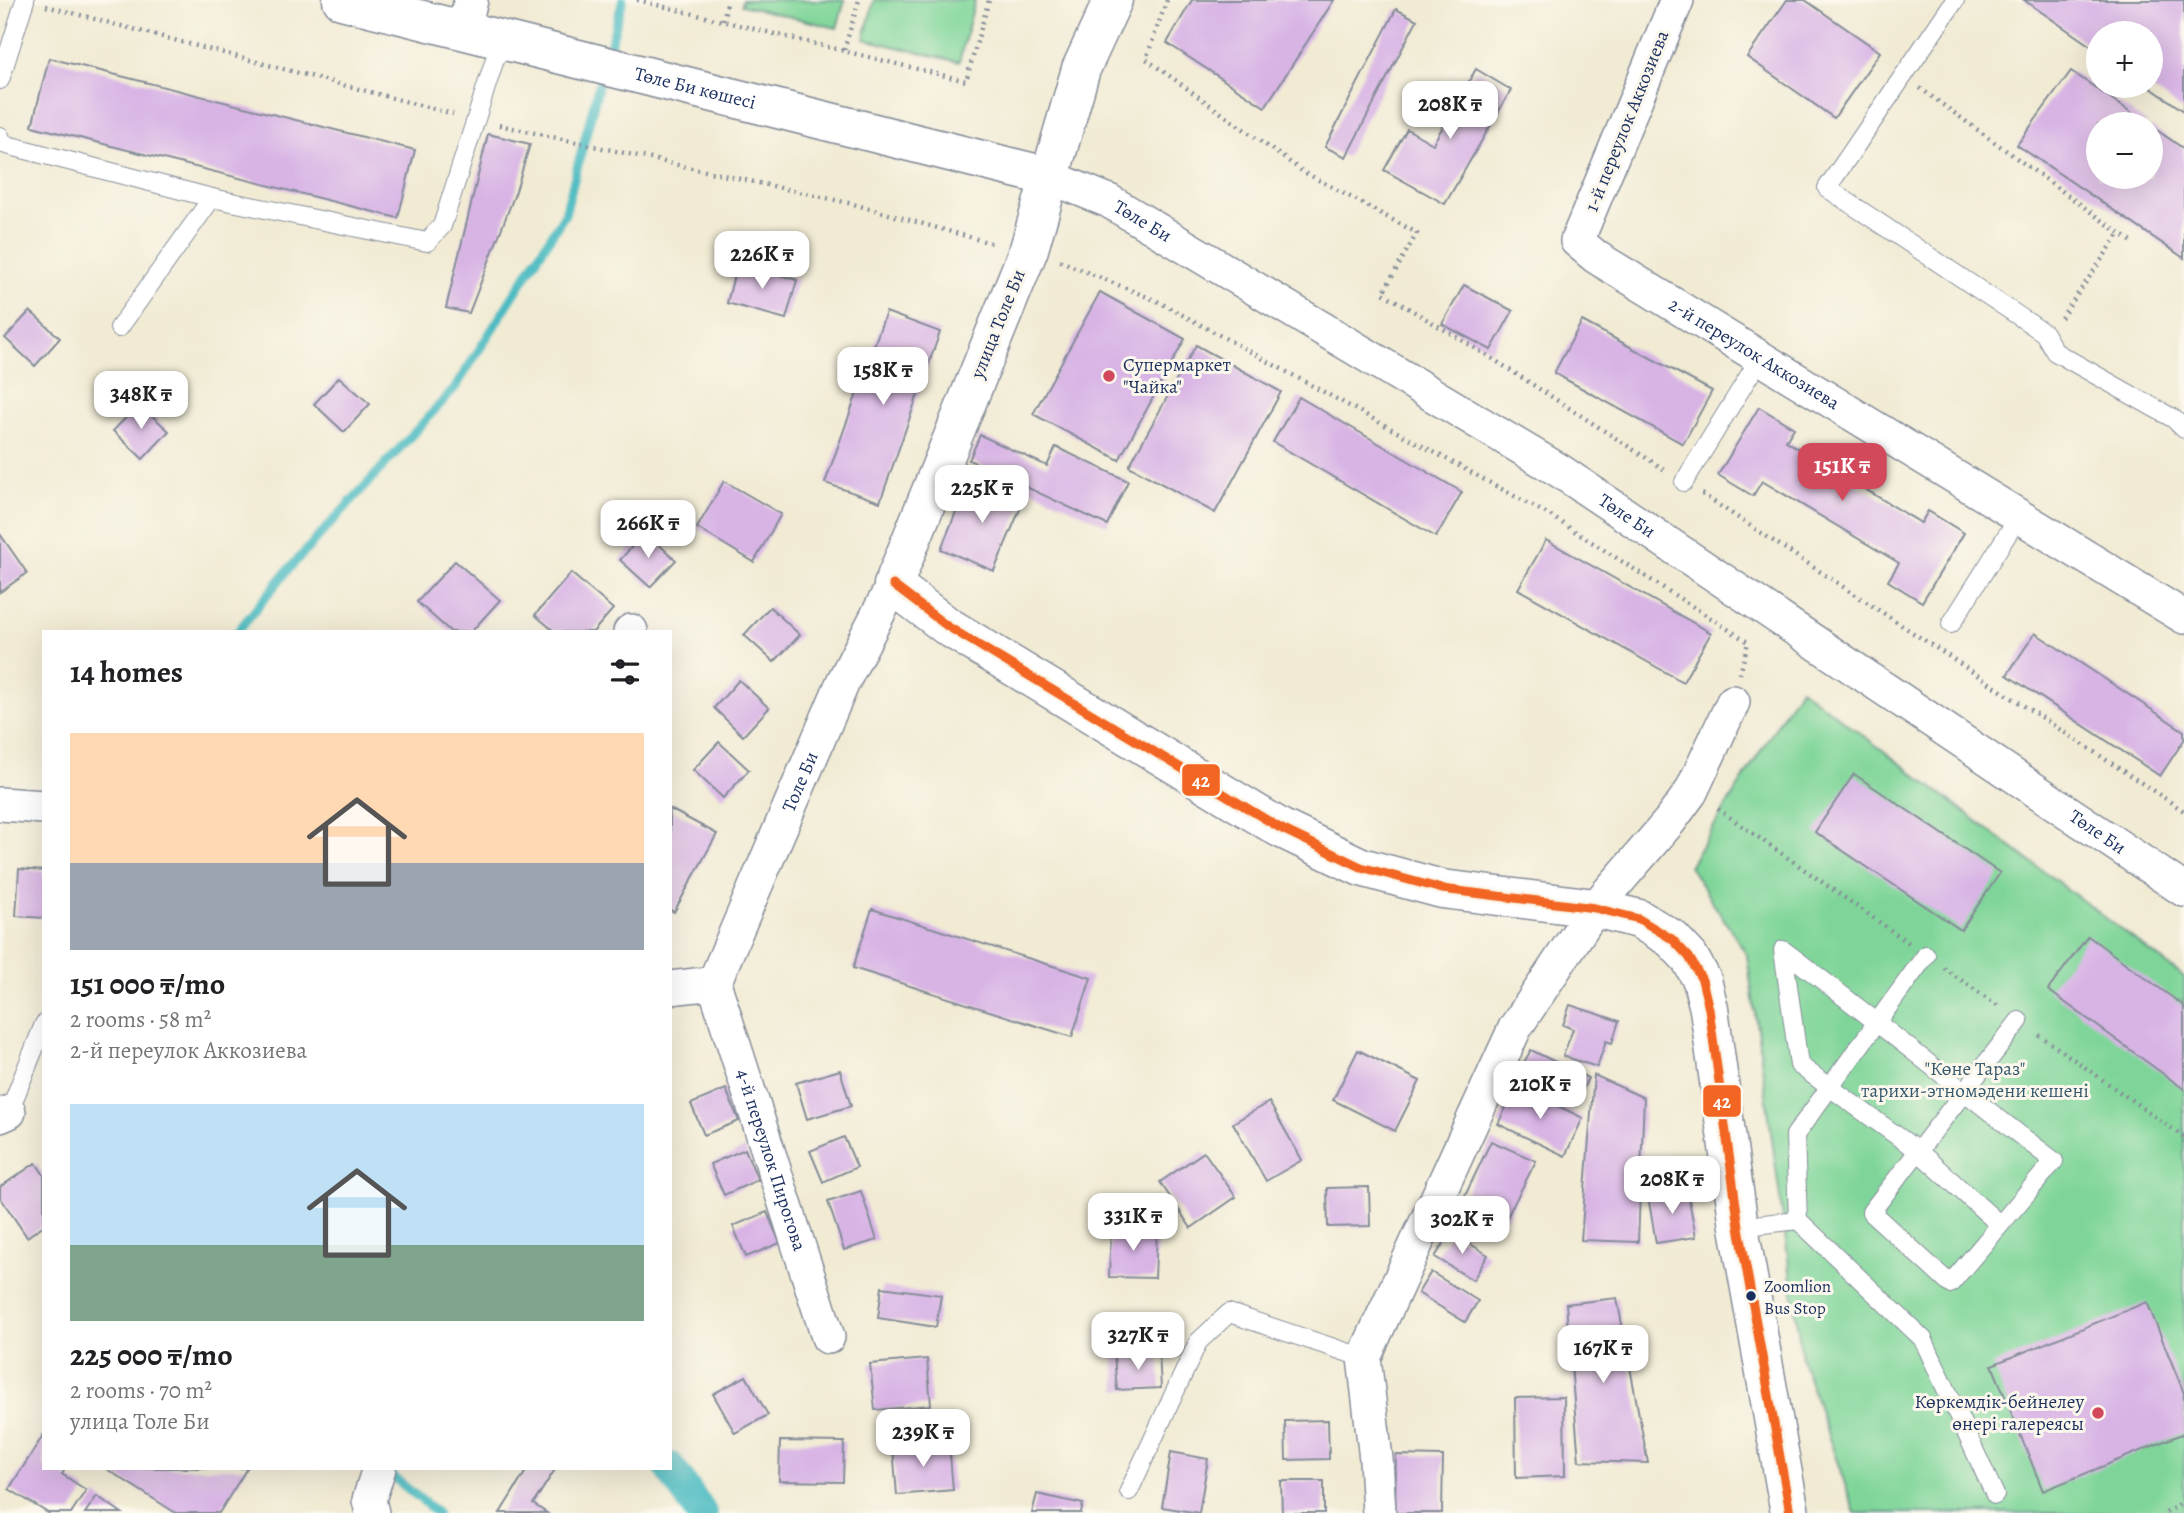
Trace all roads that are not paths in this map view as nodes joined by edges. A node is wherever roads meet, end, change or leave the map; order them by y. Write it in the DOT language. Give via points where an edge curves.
graph roads {
  1 [pos="25,0"];
  2 [pos="342,0"];
  3 [pos="1113,0"];
  4 [pos="1677,0"];
  5 [pos="1955,0"];
  6 [pos="467,15"];
  7 [pos="501,40"];
  8 [pos="0,80"];
  9 [pos="0,136"];
  10 [pos="1050,177"];
  11 [pos="212,198"];
  12 [pos="1577,241"];
  13 [pos="118,328"];
  14 [pos="1759,358"];
  15 [pos="2184,429"];
  16 [pos="1684,482"];
  17 [pos="2019,516"];
  18 [pos="893,585"];
  19 [pos="2184,617"];
  20 [pos="1951,624"];
  21 [pos="1733,702"];
  22 [pos="0,804"];
  23 [pos="42,807"];
  24 [pos="2184,890"];
  25 [pos="1595,908"];
  26 [pos="1926,955"];
  27 [pos="714,983"];
  28 [pos="672,988"];
  29 [pos="2019,1021"];
  30 [pos="1878,1022"];
  31 [pos="42,1028"];
  32 [pos="1831,1086"];
  33 [pos="1963,1093"];
  34 [pos="4,1114"];
  35 [pos="1918,1150"];
  36 [pos="1798,1220"];
  37 [pos="2000,1225"];
  38 [pos="1739,1227"];
  39 [pos="828,1337"];
  40 [pos="1364,1358"];
  41 [pos="1129,1491"];
  42 [pos="1994,1495"];
  43 [pos="1379,1513"];
  44 [pos="1790,1513"];
  1 -- 8 [label="lane"];
  2 -- 6 [label="main road, Төле Би көшесі"];
  3 -- 10 [label="main road, улица Толе Би" via="1081,69"];
  4 -- 12 [label="street, 1-й переулок Аккозиева"];
  5 -- 15 [label="lane" via="1827,188 2044,333 2055,352"];
  6 -- 7 [label="main road, Төле Би көшесі"];
  7 -- 10 [label="main road, Төле Би көшесі"];
  7 -- 11 [label="lane" via="442,226 427,242"];
  9 -- 11 [label="lane" via="3,144"];
  10 -- 18 [label="main road, улица Толе Би" via="1029,249"];
  10 -- 24 [label="street, Төле Би" via="1108,201 1560,471"];
  11 -- 13 [label="lane"];
  12 -- 14 [label="street, 2-й переулок Аккозиева"];
  14 -- 16 [label="lane"];
  14 -- 17 [label="street, 2-й переулок Аккозиева"];
  17 -- 19 [label="street, 2-й переулок Аккозиева"];
  17 -- 20 [label="lane"];
  18 -- 25 [label="main road" via="947,626 1280,828 1361,867 1442,889"];
  18 -- 27 [label="street, Толе Би" via="843,682"];
  21 -- 25 [label="street" via="1690,792"];
  22 -- 23 [label="street"];
  25 -- 38 [label="main road" via="1639,919 1672,939 1702,979"];
  25 -- 40 [label="street" via="1515,1028"];
  26 -- 30 [label="lane"];
  27 -- 28 [label="street"];
  27 -- 39 [label="street, 4-й переулок Пирогова"];
  29 -- 33 [label="lane"];
  30 -- 32 [label="lane"];
  30 -- 32 [label="lane" via="1783,950 1799,1065"];
  30 -- 33 [label="lane"];
  31 -- 34 [label="lane"];
  32 -- 35 [label="lane"];
  32 -- 36 [label="lane" via="1795,1135"];
  33 -- 35 [label="lane"];
  33 -- 37 [label="lane" via="2054,1161"];
  35 -- 37 [label="lane"];
  35 -- 37 [label="lane" via="1871,1212 1950,1284"];
  36 -- 38 [label="lane"];
  36 -- 42 [label="lane" via="1923,1339"];
  38 -- 44 [label="main road"];
  40 -- 41 [label="lane" via="1229,1313 1198,1342"];
  40 -- 43 [label="street"];
}
